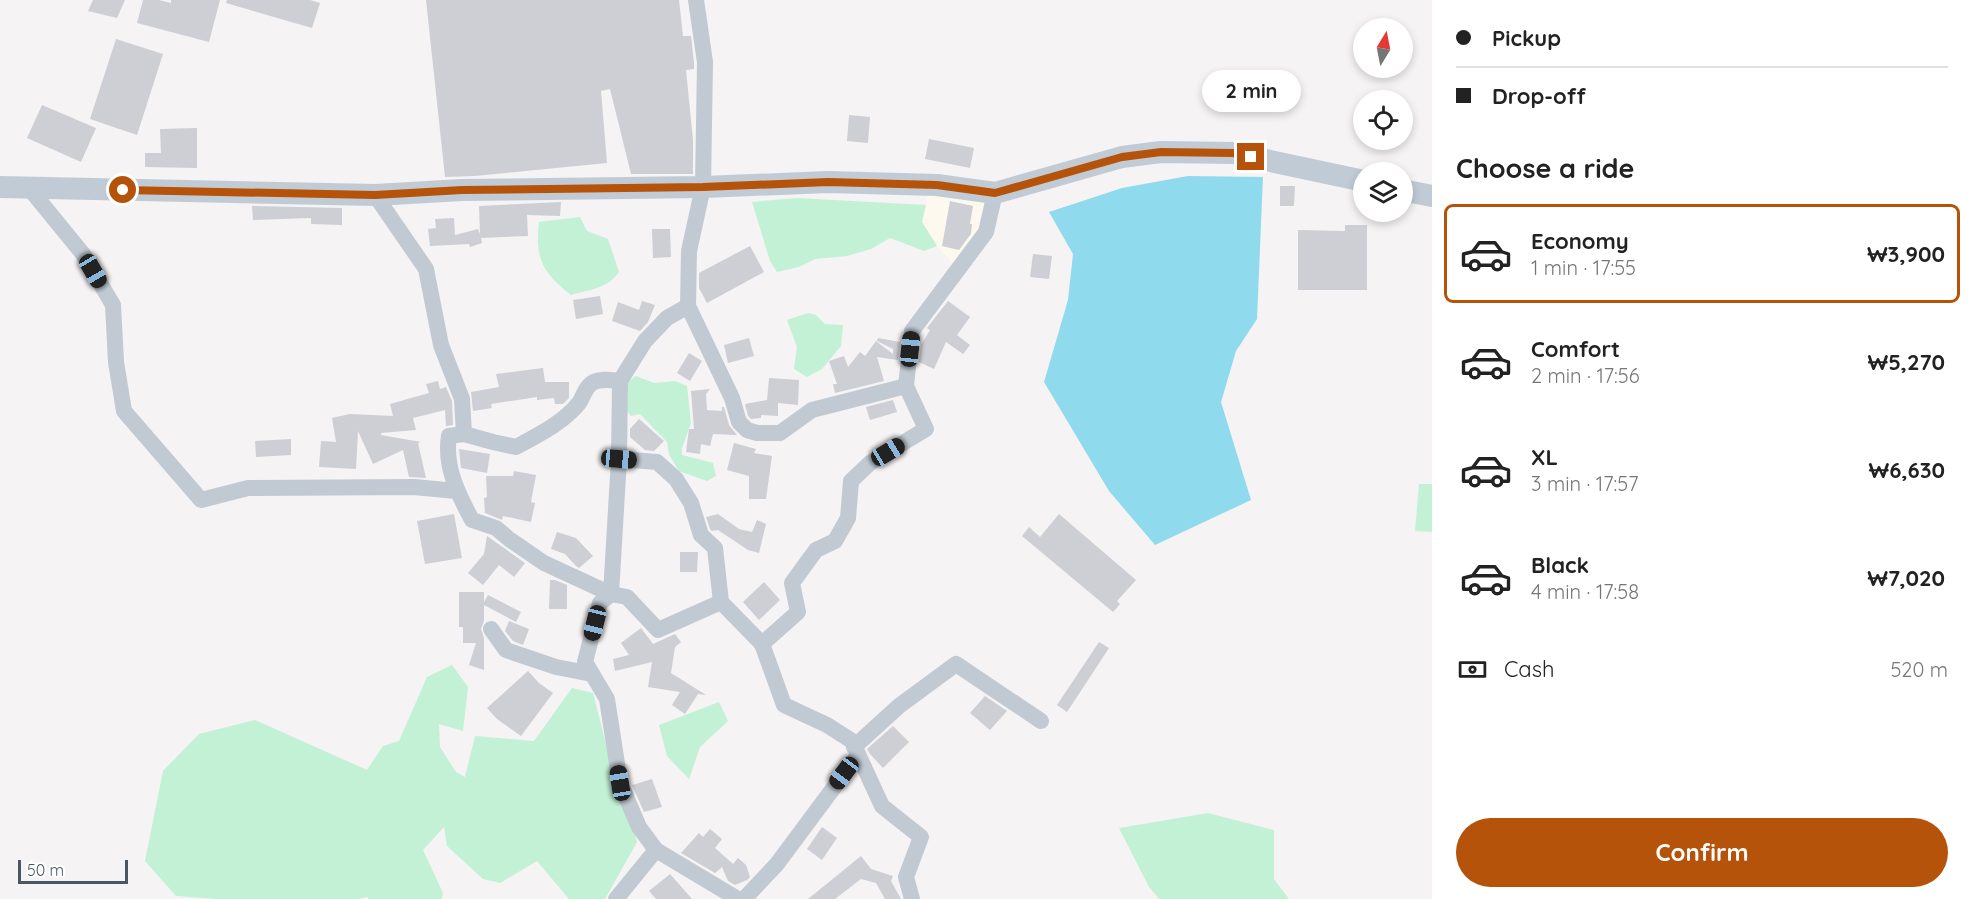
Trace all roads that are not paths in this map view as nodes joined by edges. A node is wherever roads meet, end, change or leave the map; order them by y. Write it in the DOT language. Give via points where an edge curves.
graph roads {
  1 [pos="696,0"];
  2 [pos="1353,179"];
  3 [pos="703,187"];
  4 [pos="0,188"];
  5 [pos="29,188"];
  6 [pos="1413,192"];
  7 [pos="995,193"];
  8 [pos="375,195"];
  9 [pos="1432,196"];
  10 [pos="688,306"];
  11 [pos="620,381"];
  12 [pos="906,386"];
  13 [pos="464,434"];
  14 [pos="619,459"];
  15 [pos="456,491"];
  16 [pos="611,594"];
  17 [pos="721,602"];
  18 [pos="491,629"];
  19 [pos="762,644"];
  20 [pos="592,674"];
  21 [pos="1041,721"];
  22 [pos="856,751"];
  23 [pos="656,850"];
  24 [pos="616,899"];
  25 [pos="738,899"];
  26 [pos="744,899"];
  27 [pos="912,899"];
  1 -- 3 [label="street" via="705,62"];
  2 -- 7 [label="street" via="1233,153 1161,152 1122,157"];
  3 -- 7 [label="street" via="828,182 937,185"];
  3 -- 8 [label="street"];
  3 -- 10 [label="street" via="689,251"];
  4 -- 5 [label="street"];
  5 -- 8 [label="street"];
  5 -- 15 [label="street" via="83,254 112,305 124,411 201,500 248,488 403,487"];
  6 -- 9 [label="street"];
  7 -- 12 [label="street" via="986,232 912,331"];
  8 -- 13 [label="street" via="426,269 441,345 462,399"];
  10 -- 11 [label="street" via="667,318 645,341"];
  10 -- 12 [label="street" via="732,398 739,422 747,430 780,433 812,410"];
  11 -- 13 [label="street" via="593,382 561,421 516,447"];
  11 -- 14 [label="street"];
  12 -- 19 [label="street" via="926,429 870,463 851,481 848,518 835,541 816,550 792,583 798,612"];
  13 -- 15 [label="street" via="449,436 446,452"];
  14 -- 16 [label="street"];
  14 -- 17 [label="street" via="657,462 676,479 691,503 701,535 716,548"];
  15 -- 16 [label="street" via="472,520 496,528 544,563"];
  16 -- 17 [label="street" via="627,597 657,630"];
  16 -- 20 [label="street" via="600,603 585,662"];
  17 -- 19 [label="street"];
  18 -- 20 [label="street" via="506,650"];
  19 -- 22 [label="street" via="784,705 827,725 852,741"];
  20 -- 23 [label="street" via="608,699 620,783 639,827"];
  21 -- 22 [label="street" via="956,664 898,706"];
  22 -- 26 [label="street" via="777,864"];
  22 -- 27 [label="street" via="882,806 921,837 906,877"];
  23 -- 24 [label="street"];
  23 -- 25 [label="street"];
}
